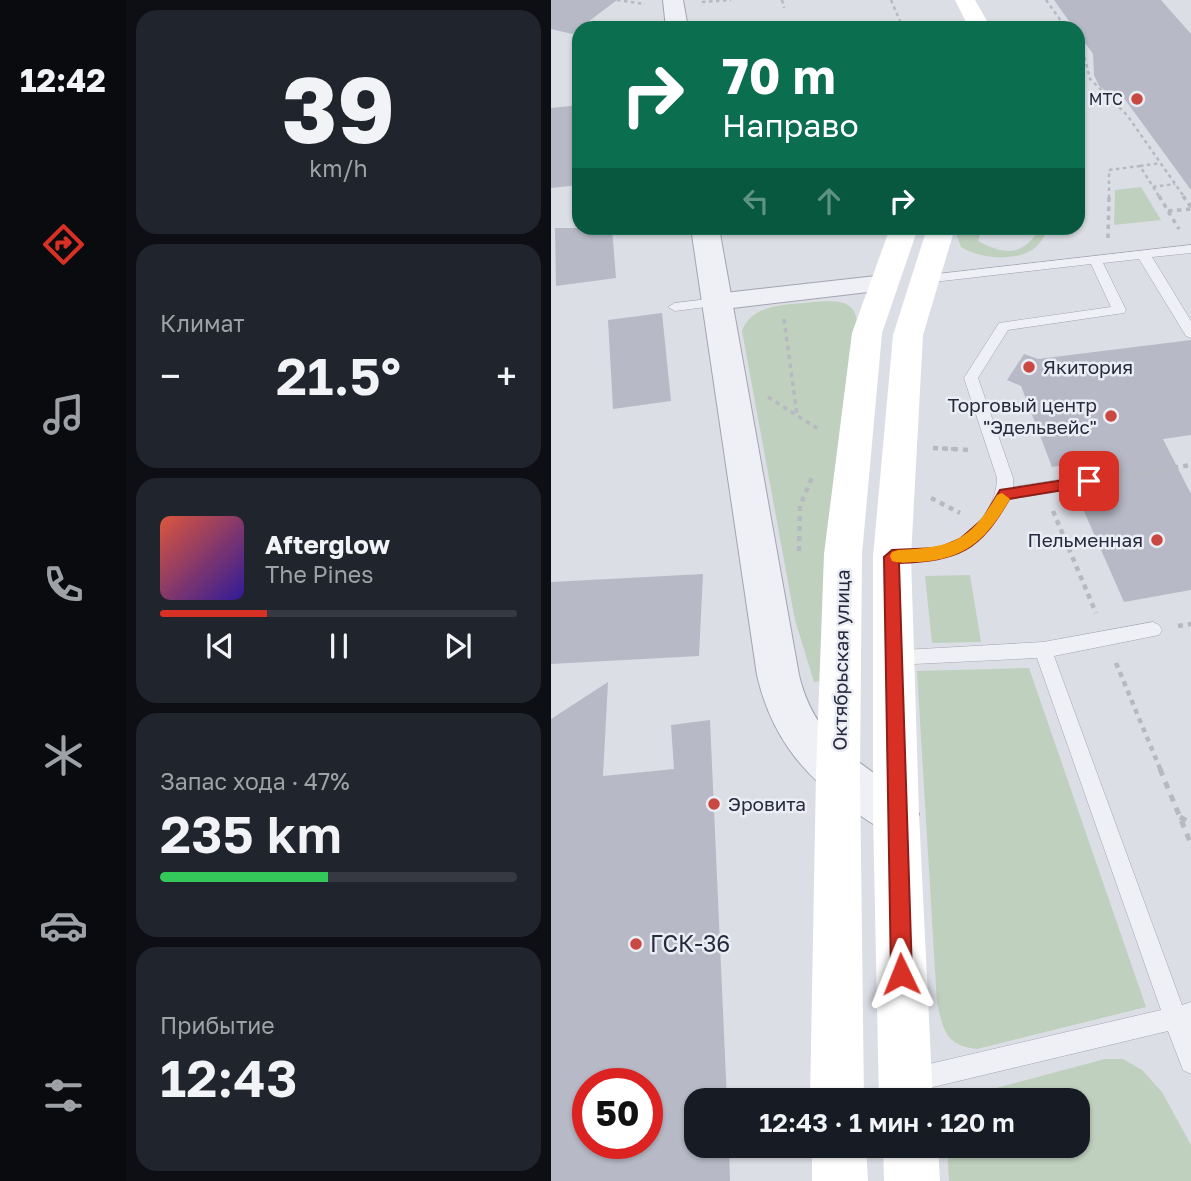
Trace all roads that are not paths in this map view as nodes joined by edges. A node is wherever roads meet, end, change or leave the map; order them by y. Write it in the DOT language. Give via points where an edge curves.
graph roads {
  1 [pos="965,0"];
  2 [pos="683,1"];
  3 [pos="679,21"];
  4 [pos="976,21"];
  5 [pos="706,235"];
  6 [pos="902,235"];
  7 [pos="939,235"];
  8 [pos="1191,249"];
  9 [pos="1143,254"];
  10 [pos="1095,260"];
  11 [pos="925,279"];
  12 [pos="885,283"];
  13 [pos="716,302"];
  14 [pos="675,307"];
  15 [pos="1191,333"];
  16 [pos="1089,481"];
  17 [pos="1005,494"];
  18 [pos="892,557"];
  19 [pos="1154,630"];
  20 [pos="1043,650"];
  21 [pos="893,657"];
  22 [pos="838,774"];
  23 [pos="896,814"];
  24 [pos="1183,1016"];
  25 [pos="1191,1062"];
  26 [pos="837,1088"];
  27 [pos="906,1088"];
  28 [pos="917,1088"];
  29 [pos="839,1158"];
  30 [pos="911,1158"];
  31 [pos="840,1181"];
  32 [pos="912,1181"];
  1 -- 4 [label="main road"];
  2 -- 3 [label="street"];
  5 -- 13 [label="street"];
  6 -- 12 [label="main road, Октябрьская улица"];
  7 -- 11 [label="main road"];
  8 -- 9 [label="lane"];
  9 -- 10 [label="lane"];
  9 -- 15 [label="lane"];
  10 -- 11 [label="lane"];
  10 -- 17 [label="lane" via="1119,310 1004,326 971,378 1005,478"];
  11 -- 18 [label="main road" via="908,335"];
  12 -- 13 [label="street"];
  12 -- 22 [label="main road, Октябрьская улица" via="867,333 843,554"];
  13 -- 14 [label="lane"];
  13 -- 22 [label="street" via="777,675 788,710 805,740"];
  16 -- 17 [label="lane"];
  17 -- 18 [label="lane" via="985,527 965,543 940,554"];
  18 -- 21 [label="main road"];
  19 -- 20 [label="lane"];
  20 -- 21 [label="lane"];
  20 -- 24 [label="lane"];
  21 -- 23 [label="main road"];
  22 -- 23 [label="street"];
  22 -- 26 [label="main road, Октябрьская улица"];
  23 -- 27 [label="main road"];
  24 -- 25 [label="lane"];
  24 -- 28 [label="lane"];
  29 -- 31 [label="main road"];
  30 -- 32 [label="main road"];
}
